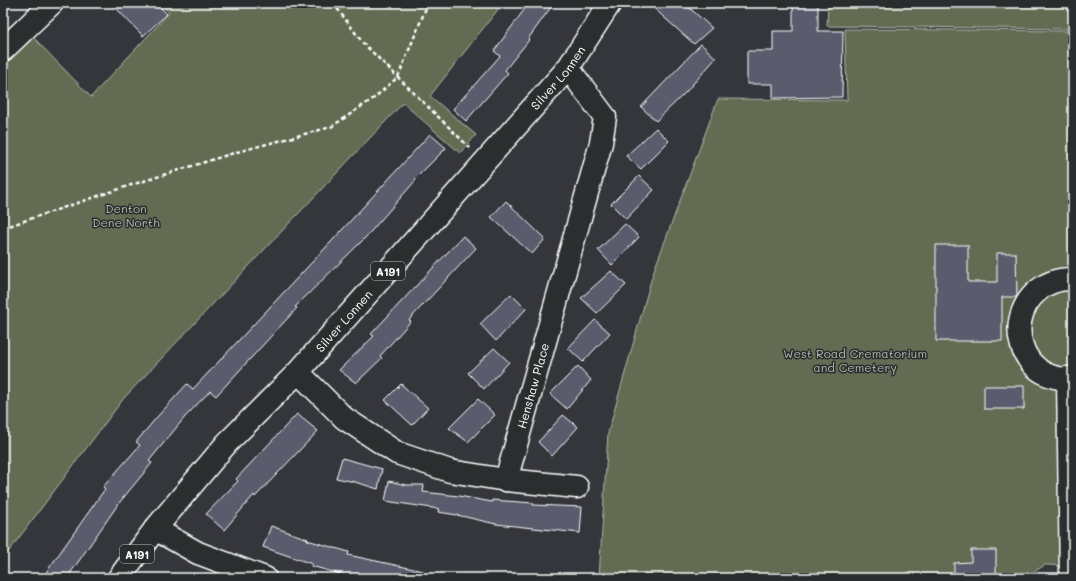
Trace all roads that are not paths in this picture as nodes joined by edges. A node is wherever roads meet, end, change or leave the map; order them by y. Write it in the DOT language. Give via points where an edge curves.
graph roads {
  1 [pos="52,3"];
  2 [pos="610,3"];
  3 [pos="3,50"];
  4 [pos="568,68"];
  5 [pos="1073,280"];
  6 [pos="298,372"];
  7 [pos="1070,378"];
  8 [pos="1071,415"];
  9 [pos="506,480"];
  10 [pos="577,487"];
  11 [pos="155,529"];
  12 [pos="1072,546"];
  13 [pos="119,578"];
  14 [pos="265,578"];
  15 [pos="1071,578"];
  1 -- 3 [label="street"];
  2 -- 4 [label="street, Silver Lonnen / A191"];
  4 -- 6 [label="street, Silver Lonnen / A191"];
  4 -- 9 [label="street, Henshaw Place" via="605,117 599,151"];
  5 -- 7 [label="street" via="1052,282 1037,291 1025,304 1019,320 1019,335 1024,351 1036,367 1051,375"];
  6 -- 9 [label="street" via="344,418 397,453 450,471"];
  6 -- 11 [label="street, Silver Lonnen / A191" via="227,443"];
  7 -- 8 [label="street"];
  8 -- 12 [label="street"];
  9 -- 10 [label="street"];
  11 -- 13 [label="street, Silver Lonnen / A191"];
  11 -- 14 [label="street" via="198,553"];
  12 -- 15 [label="street"];
}
